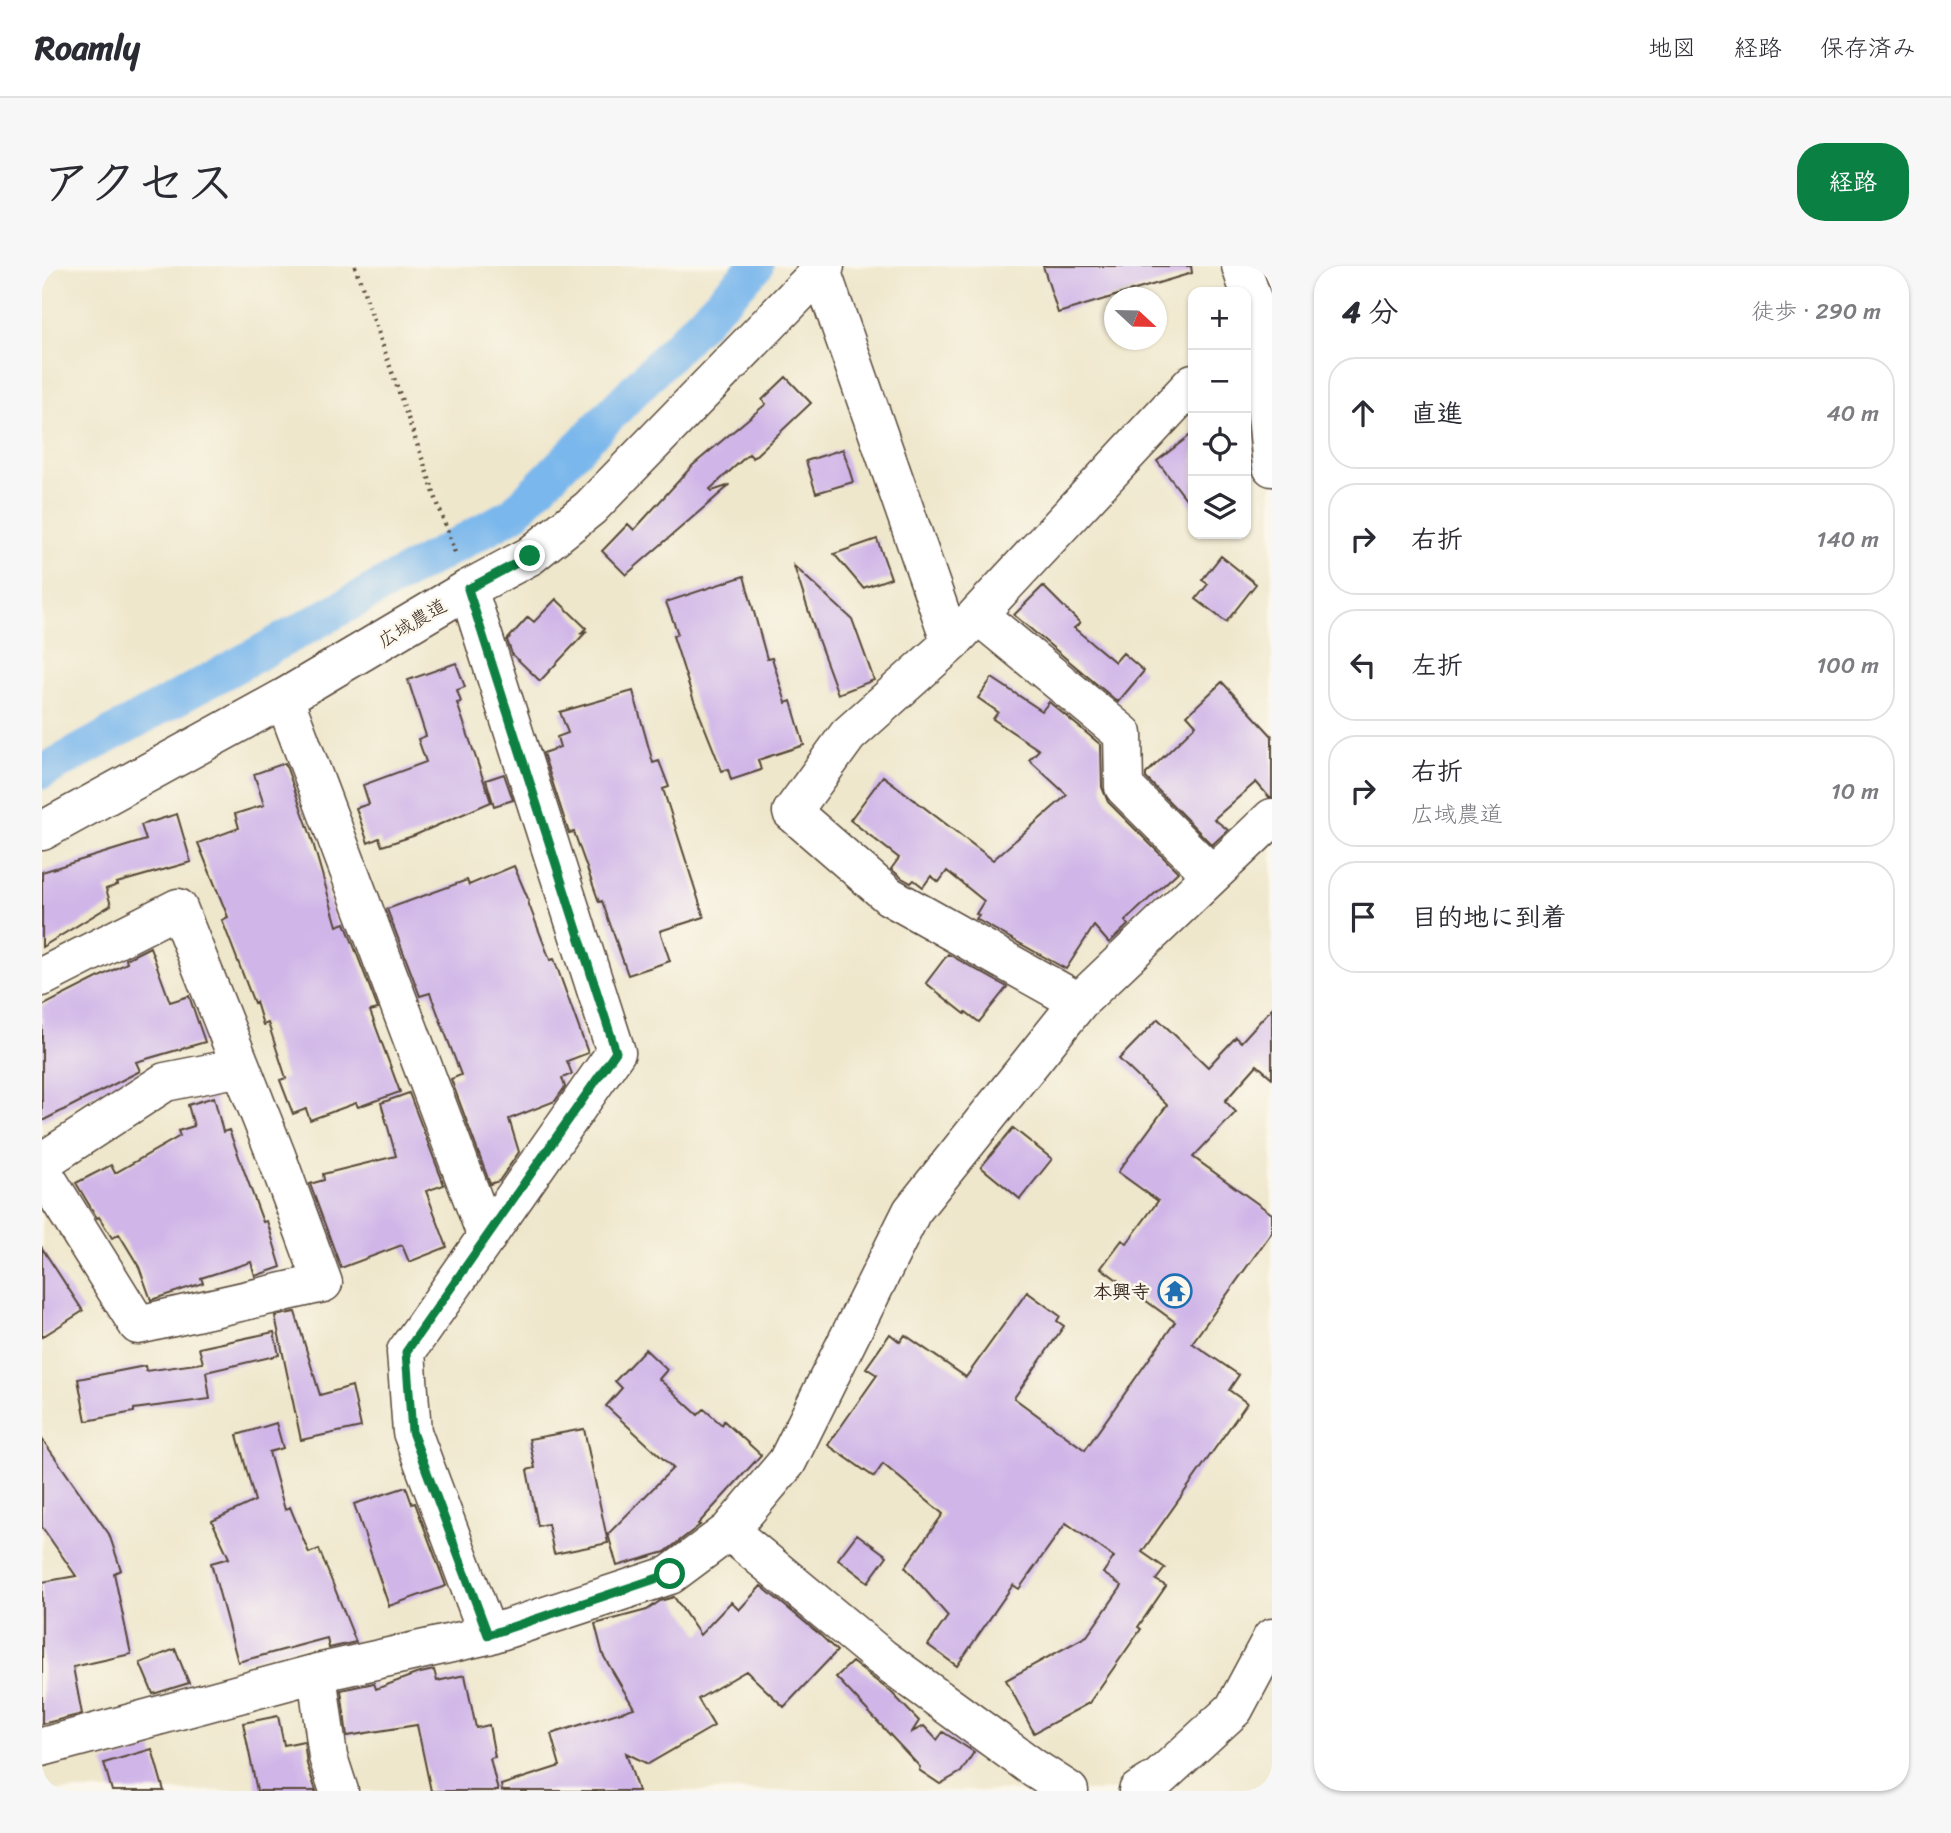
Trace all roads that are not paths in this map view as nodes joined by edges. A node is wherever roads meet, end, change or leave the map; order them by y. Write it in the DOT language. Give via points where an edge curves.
graph roads {
  1 [pos="1241,266"];
  2 [pos="823,268"];
  3 [pos="1258,314"];
  4 [pos="1188,388"];
  5 [pos="1272,467"];
  6 [pos="468,589"];
  7 [pos="978,615"];
  8 [pos="951,643"];
  9 [pos="284,698"];
  10 [pos="1272,818"];
  11 [pos="42,831"];
  12 [pos="1212,874"];
  13 [pos="42,977"];
  14 [pos="1079,1002"];
  15 [pos="241,1067"];
  16 [pos="42,1162"];
  17 [pos="42,1171"];
  18 [pos="487,1237"];
  19 [pos="729,1531"];
  20 [pos="488,1635"];
  21 [pos="1272,1638"];
  22 [pos="317,1673"];
  23 [pos="42,1747"];
  24 [pos="339,1791"];
  25 [pos="1069,1791"];
  26 [pos="1138,1791"];
  1 -- 3 [label="street"];
  2 -- 6 [label="street, 広域農道" via="590,508 530,556"];
  2 -- 8 [label="street"];
  3 -- 5 [label="street"];
  4 -- 7 [label="street"];
  6 -- 9 [label="street, 広域農道"];
  6 -- 18 [label="street" via="616,1052"];
  7 -- 8 [label="street"];
  7 -- 12 [label="street" via="1123,734 1124,787"];
  8 -- 14 [label="street" via="848,735 792,812 889,896"];
  9 -- 11 [label="street, 広域農道"];
  9 -- 18 [label="street"];
  10 -- 12 [label="street"];
  12 -- 14 [label="street"];
  13 -- 15 [label="street" via="178,908"];
  14 -- 19 [label="street" via="912,1211 787,1462"];
  15 -- 16 [label="street" via="165,1082"];
  15 -- 17 [label="street" via="323,1283 138,1325"];
  18 -- 20 [label="street" via="406,1352 412,1432"];
  19 -- 20 [label="street" via="670,1574"];
  19 -- 25 [label="street" via="881,1657"];
  20 -- 22 [label="street"];
  21 -- 26 [label="street" via="1234,1709"];
  22 -- 23 [label="street"];
  22 -- 24 [label="street" via="328,1758"];
}
